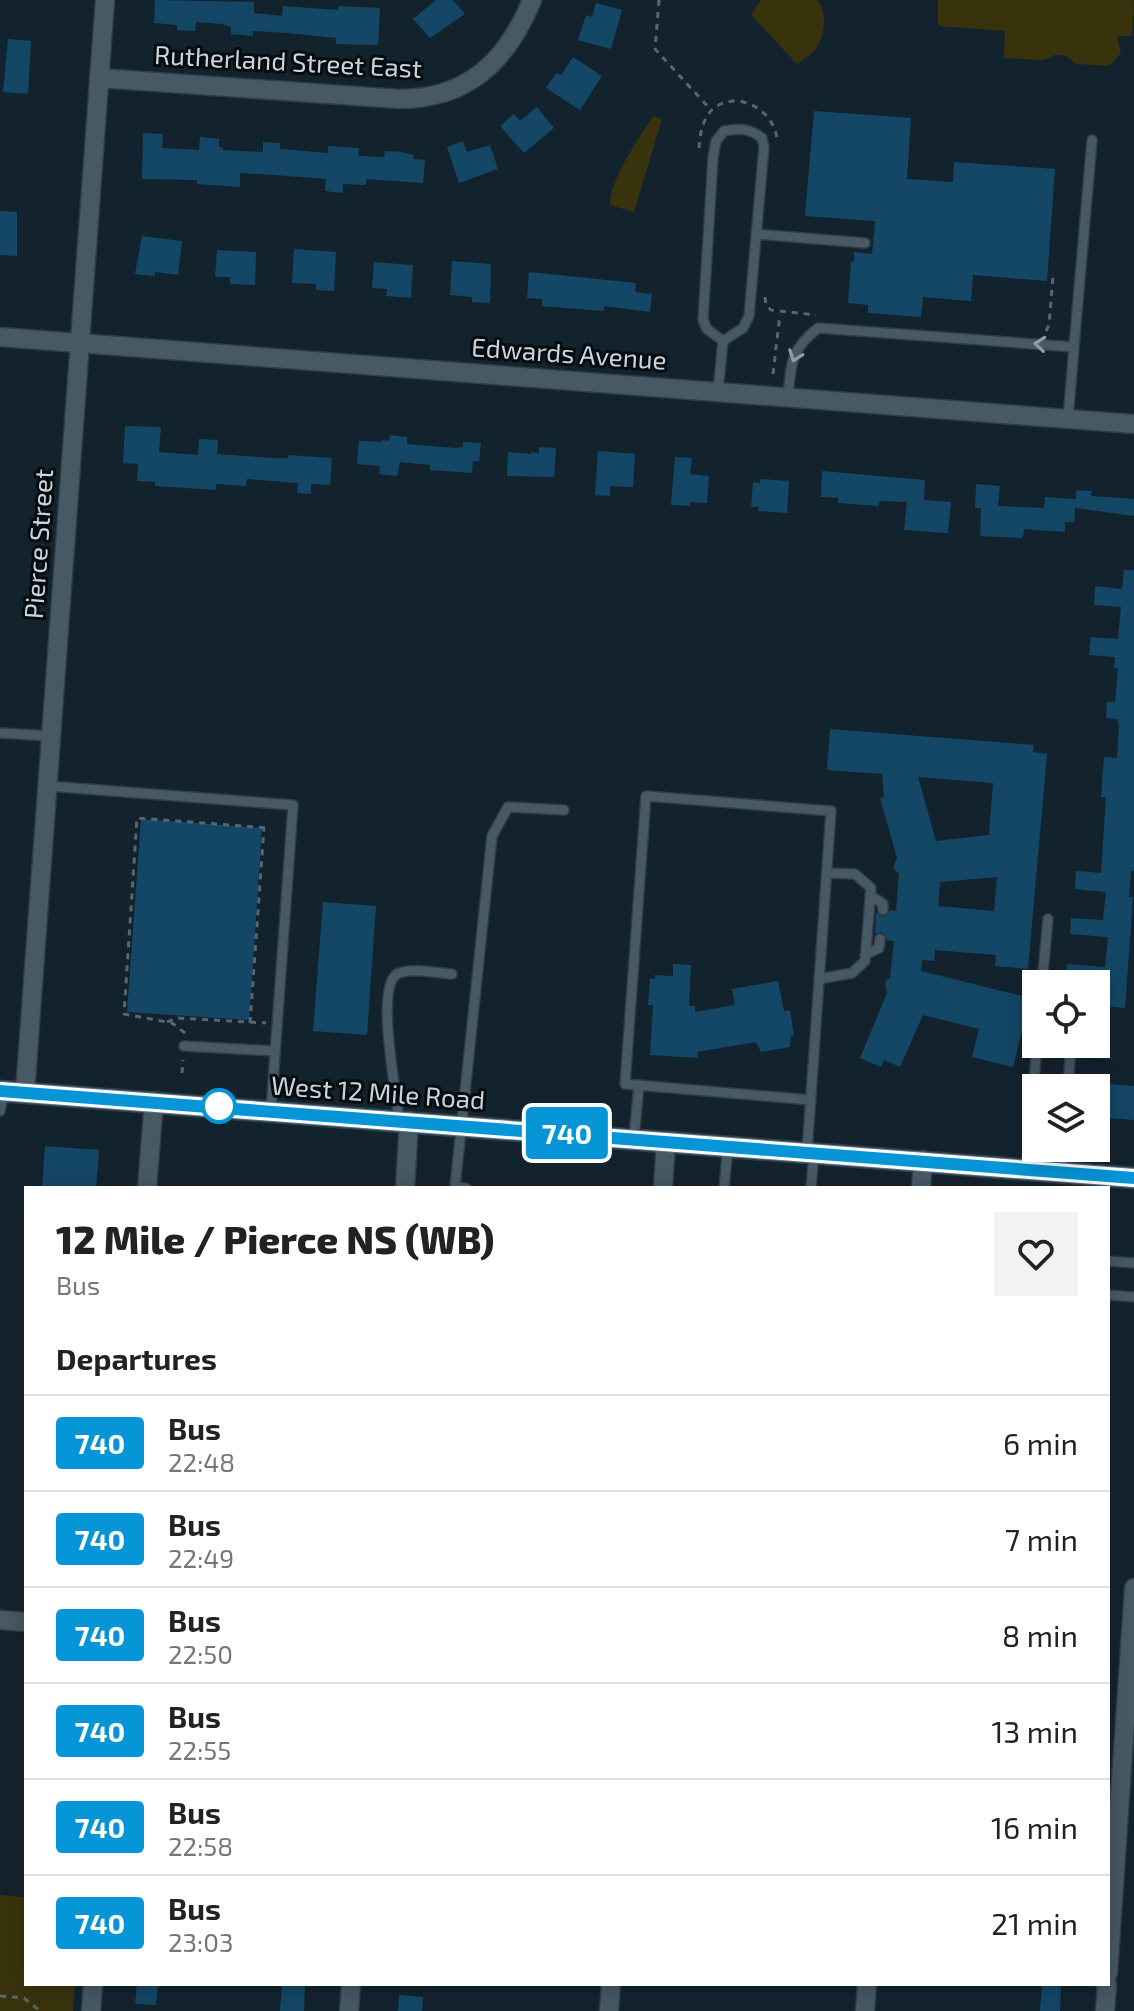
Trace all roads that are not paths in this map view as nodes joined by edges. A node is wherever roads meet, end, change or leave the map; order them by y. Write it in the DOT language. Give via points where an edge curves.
graph roads {
  1 [pos="105,0"];
  2 [pos="532,0"];
  3 [pos="99,78"];
  4 [pos="1092,140"];
  5 [pos="756,234"];
  6 [pos="865,243"];
  7 [pos="0,337"];
  8 [pos="723,341"];
  9 [pos="78,343"];
  10 [pos="1074,347"];
  11 [pos="718,391"];
  12 [pos="788,397"];
  13 [pos="1068,419"];
  14 [pos="1134,424"];
  15 [pos="0,733"];
  16 [pos="51,736"];
  17 [pos="48,786"];
  18 [pos="564,810"];
  19 [pos="827,873"];
  20 [pos="870,895"];
  21 [pos="883,910"];
  22 [pos="1048,919"];
  23 [pos="880,939"];
  24 [pos="865,955"];
  25 [pos="1043,970"];
  26 [pos="452,974"];
  27 [pos="819,979"];
  28 [pos="184,1046"];
  29 [pos="275,1051"];
  30 [pos="1036,1058"];
  31 [pos="639,1085"];
  32 [pos="25,1092"];
  33 [pos="1,1098"];
  34 [pos="811,1100"];
  35 [pos="154,1101"];
  36 [pos="271,1110"];
  37 [pos="404,1121"];
  38 [pos="463,1125"];
  39 [pos="634,1138"];
  40 [pos="666,1141"];
  41 [pos="728,1146"];
  42 [pos="811,1152"];
  43 [pos="923,1160"];
  44 [pos="1063,1162"];
  45 [pos="1027,1169"];
  46 [pos="1063,1172"];
  47 [pos="1134,1178"];
  48 [pos="147,1186"];
  49 [pos="405,1186"];
  50 [pos="455,1186"];
  51 [pos="663,1186"];
  52 [pos="724,1186"];
  53 [pos="811,1186"];
  54 [pos="921,1186"];
  55 [pos="1110,1261"];
  56 [pos="1134,1263"];
  57 [pos="1110,1295"];
  58 [pos="1134,1297"];
  59 [pos="1134,1588"];
  60 [pos="0,1620"];
  61 [pos="24,1622"];
  62 [pos="1122,1706"];
  63 [pos="1110,1935"];
  64 [pos="93,1986"];
  65 [pos="351,1986"];
  66 [pos="611,1986"];
  67 [pos="867,1986"];
  68 [pos="1107,1986"];
  69 [pos="91,2011"];
  70 [pos="349,2011"];
  71 [pos="609,2011"];
  72 [pos="865,2011"];
  73 [pos="1105,2011"];
  1 -- 3 [label="street, Pierce Street"];
  2 -- 3 [label="street, Rutherland Street East" via="518,32 490,66 438,95 411,99"];
  3 -- 9 [label="street, Pierce Street"];
  4 -- 10 [label="lane"];
  5 -- 6 [label="lane"];
  5 -- 8 [label="lane" via="749,316 743,328"];
  5 -- 8 [label="lane" via="762,138 738,128 724,131 713,158 703,320"];
  7 -- 9 [label="street, Edwards Avenue"];
  8 -- 11 [label="lane"];
  9 -- 11 [label="street, Edwards Avenue"];
  9 -- 16 [label="street, Pierce Street"];
  10 -- 12 [label="lane, one-way" via="818,328 801,342 791,362"];
  10 -- 13 [label="lane"];
  11 -- 12 [label="street, Edwards Avenue"];
  12 -- 13 [label="street, Edwards Avenue"];
  13 -- 14 [label="street, Edwards Avenue"];
  15 -- 16 [label="lane"];
  16 -- 17 [label="street, Pierce Street"];
  17 -- 29 [label="lane" via="293,805"];
  17 -- 32 [label="street, Pierce Street"];
  18 -- 38 [label="lane" via="508,807 492,836"];
  19 -- 20 [label="lane" via="855,874 871,888"];
  19 -- 27 [label="lane"];
  19 -- 31 [label="lane" via="831,811 646,796 625,1084"];
  20 -- 21 [label="lane"];
  20 -- 24 [label="lane"];
  22 -- 25 [label="lane"];
  23 -- 24 [label="lane" via="879,948"];
  24 -- 27 [label="lane" via="852,973"];
  26 -- 37 [label="lane" via="401,971 388,990 388,1033"];
  27 -- 34 [label="lane"];
  28 -- 29 [label="lane"];
  29 -- 36 [label="lane"];
  30 -- 45 [label="lane"];
  31 -- 34 [label="lane"];
  31 -- 39 [label="lane"];
  32 -- 33 [label="main road, West 12 Mile Road"];
  32 -- 35 [label="main road, West 12 Mile Road"];
  34 -- 42 [label="lane"];
  35 -- 36 [label="main road, West 12 Mile Road"];
  35 -- 48 [label="street"];
  36 -- 37 [label="main road, West 12 Mile Road"];
  37 -- 38 [label="main road, West 12 Mile Road"];
  37 -- 49 [label="street"];
  38 -- 39 [label="main road, West 12 Mile Road"];
  38 -- 50 [label="lane"];
  39 -- 40 [label="main road, West 12 Mile Road"];
  40 -- 41 [label="main road, West 12 Mile Road"];
  40 -- 51 [label="street"];
  41 -- 42 [label="main road, West 12 Mile Road"];
  41 -- 52 [label="lane"];
  42 -- 43 [label="main road, West 12 Mile Road"];
  42 -- 53 [label="lane"];
  43 -- 45 [label="main road, West 12 Mile Road"];
  43 -- 54 [label="street"];
  44 -- 46 [label="lane"];
  45 -- 46 [label="main road, West 12 Mile Road"];
  46 -- 47 [label="main road, West 12 Mile Road"];
  55 -- 56 [label="lane"];
  57 -- 58 [label="lane"];
  59 -- 62 [label="street"];
  60 -- 61 [label="street"];
  62 -- 63 [label="street"];
  64 -- 69 [label="street"];
  65 -- 70 [label="street"];
  66 -- 71 [label="street"];
  67 -- 72 [label="street"];
  68 -- 73 [label="street"];
}
